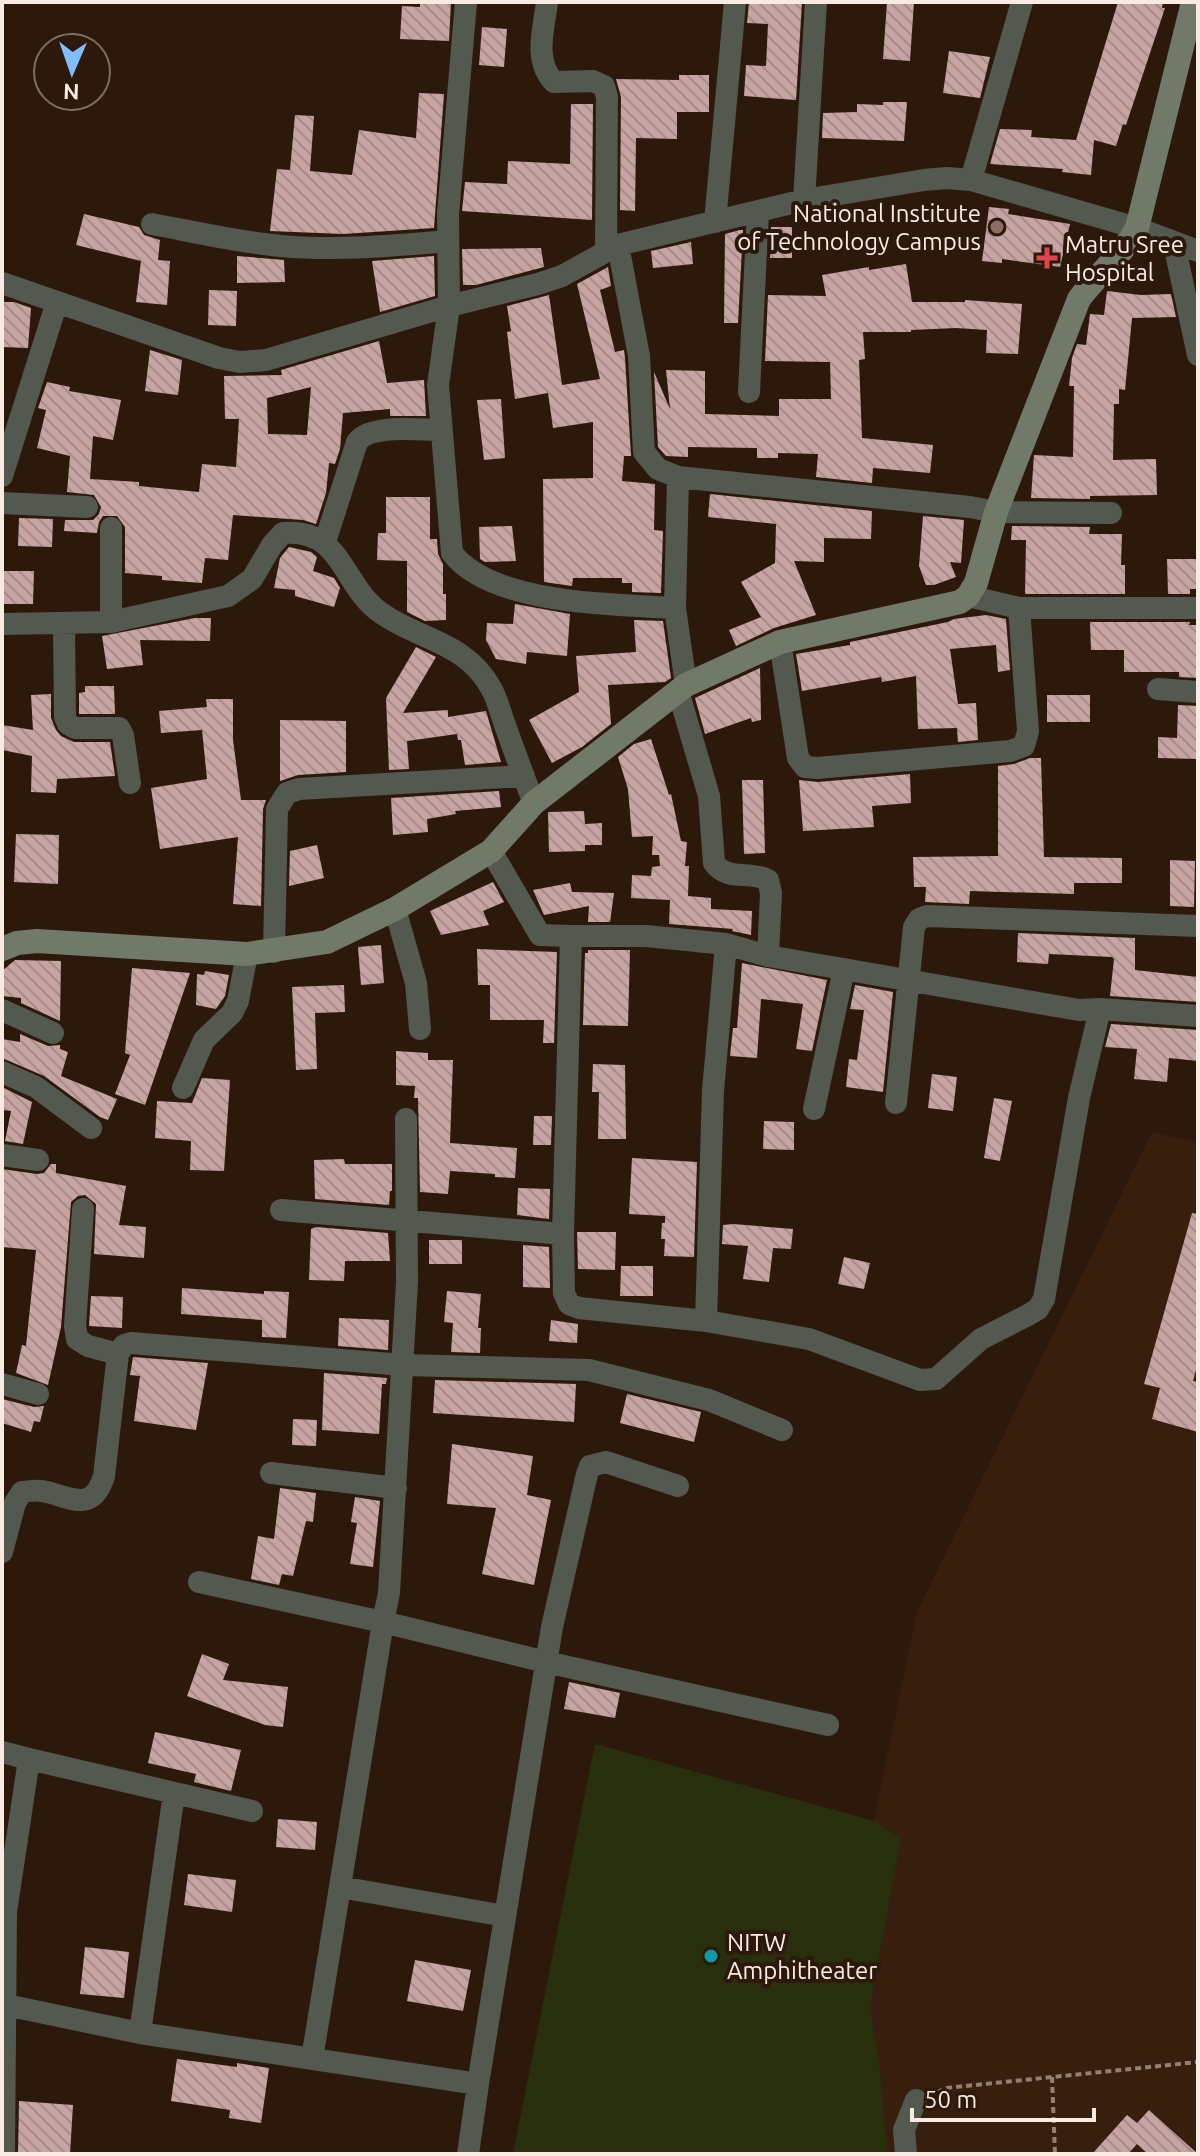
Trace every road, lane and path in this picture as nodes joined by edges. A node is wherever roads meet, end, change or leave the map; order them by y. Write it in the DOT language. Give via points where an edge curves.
graph roads {
  1 [pos="466,2"];
  2 [pos="547,2"];
  3 [pos="735,2"];
  4 [pos="816,2"];
  5 [pos="1022,2"];
  6 [pos="1193,2"];
  7 [pos="1192,31"];
  8 [pos="971,180"];
  9 [pos="804,200"];
  10 [pos="758,212"];
  11 [pos="715,222"];
  12 [pos="152,224"];
  13 [pos="1137,228"];
  14 [pos="448,241"];
  15 [pos="1174,244"];
  16 [pos="612,248"];
  17 [pos="1198,251"];
  18 [pos="3,281"];
  19 [pos="57,302"];
  20 [pos="449,306"];
  21 [pos="1198,355"];
  22 [pos="749,392"];
  23 [pos="440,430"];
  24 [pos="2,476"];
  25 [pos="678,477"];
  26 [pos="2,503"];
  27 [pos="87,507"];
  28 [pos="996,512"];
  29 [pos="1111,513"];
  30 [pos="111,528"];
  31 [pos="325,542"];
  32 [pos="968,596"];
  33 [pos="675,608"];
  34 [pos="1019,608"];
  35 [pos="1198,608"];
  36 [pos="111,622"];
  37 [pos="2,624"];
  38 [pos="64,624"];
  39 [pos="780,642"];
  40 [pos="682,688"];
  41 [pos="1158,689"];
  42 [pos="1198,692"];
  43 [pos="524,776"];
  44 [pos="130,783"];
  45 [pos="534,803"];
  46 [pos="491,851"];
  47 [pos="395,909"];
  48 [pos="1198,926"];
  49 [pos="571,936"];
  50 [pos="726,944"];
  51 [pos="2,949"];
  52 [pos="274,952"];
  53 [pos="247,954"];
  54 [pos="768,956"];
  55 [pos="844,969"];
  56 [pos="910,979"];
  57 [pos="1100,1009"];
  58 [pos="2,1010"];
  59 [pos="1198,1016"];
  60 [pos="420,1029"];
  61 [pos="53,1033"];
  62 [pos="2,1072"];
  63 [pos="183,1088"];
  64 [pos="896,1103"];
  65 [pos="814,1109"];
  66 [pos="406,1119"];
  67 [pos="91,1128"];
  68 [pos="2,1155"];
  69 [pos="38,1160"];
  70 [pos="83,1209"];
  71 [pos="281,1210"];
  72 [pos="405,1220"];
  73 [pos="563,1234"];
  74 [pos="706,1321"];
  75 [pos="118,1354"];
  76 [pos="404,1365"];
  77 [pos="2,1384"];
  78 [pos="38,1394"];
  79 [pos="782,1430"];
  80 [pos="271,1473"];
  81 [pos="678,1486"];
  82 [pos="396,1488"];
  83 [pos="2,1552"];
  84 [pos="199,1582"];
  85 [pos="383,1622"];
  86 [pos="546,1662"];
  87 [pos="828,1725"];
  88 [pos="2,1752"];
  89 [pos="29,1759"];
  90 [pos="174,1793"];
  91 [pos="252,1811"];
  92 [pos="11,1818"];
  93 [pos="340,1887"];
  94 [pos="505,1916"];
  95 [pos="4,1946"];
  96 [pos="6,2005"];
  97 [pos="140,2033"];
  98 [pos="312,2059"];
  99 [pos="1198,2062"];
  100 [pos="1052,2076"];
  101 [pos="478,2084"];
  102 [pos="3,2088"];
  103 [pos="916,2100"];
  104 [pos="4,2154"];
  105 [pos="468,2154"];
  106 [pos="906,2154"];
  107 [pos="1055,2154"];
  1 -- 14 [label="street"];
  2 -- 16 [label="street" via="541,60 545,73 554,82 593,81 604,86 607,97"];
  3 -- 11 [label="street"];
  4 -- 9 [label="street"];
  5 -- 8 [label="street"];
  6 -- 7 [label="street"];
  7 -- 13 [label="street"];
  8 -- 9 [label="street" via="924,180"];
  8 -- 13 [label="street"];
  9 -- 10 [label="street"];
  10 -- 11 [label="street"];
  10 -- 22 [label="street"];
  11 -- 16 [label="street"];
  12 -- 14 [label="street" via="284,246 368,248"];
  13 -- 15 [label="street"];
  13 -- 28 [label="street" via="1079,299"];
  14 -- 20 [label="street"];
  15 -- 17 [label="street"];
  15 -- 21 [label="street"];
  16 -- 20 [label="street" via="562,276"];
  16 -- 25 [label="street" via="639,356 644,452 658,469"];
  18 -- 19 [label="street"];
  19 -- 20 [label="street" via="240,362 266,360"];
  19 -- 24 [label="street"];
  20 -- 23 [label="street" via="438,385"];
  23 -- 31 [label="street" via="362,434"];
  23 -- 33 [label="street" via="452,553 462,565 565,602"];
  25 -- 28 [label="street"];
  25 -- 33 [label="street"];
  26 -- 27 [label="street"];
  28 -- 29 [label="street"];
  28 -- 32 [label="street"];
  30 -- 36 [label="street"];
  31 -- 36 [label="street" via="299,532 283,533 252,579 228,596"];
  31 -- 43 [label="street" via="380,613 457,650 478,669 492,688"];
  32 -- 34 [label="street"];
  32 -- 39 [label="street"];
  33 -- 40 [label="street"];
  34 -- 35 [label="street"];
  34 -- 39 [label="street" via="1028,731 1024,746 1010,751 805,767 798,758"];
  36 -- 38 [label="street"];
  37 -- 38 [label="street"];
  38 -- 44 [label="street" via="65,717 75,728 119,728"];
  39 -- 40 [label="street"];
  40 -- 45 [label="street"];
  40 -- 54 [label="street" via="709,796 714,863 725,873 768,880"];
  41 -- 42 [label="street"];
  43 -- 45 [label="street"];
  43 -- 52 [label="street" via="287,793 277,809"];
  45 -- 46 [label="street"];
  46 -- 47 [label="street"];
  46 -- 49 [label="street" via="540,935"];
  47 -- 52 [label="street" via="327,942"];
  47 -- 60 [label="street" via="416,983"];
  48 -- 56 [label="street" via="927,916 914,927"];
  49 -- 50 [label="street"];
  49 -- 73 [label="street"];
  50 -- 54 [label="street"];
  50 -- 74 [label="street" via="713,1091"];
  51 -- 53 [label="street" via="37,941"];
  52 -- 53 [label="street"];
  53 -- 63 [label="street" via="238,1001 204,1040"];
  54 -- 55 [label="street"];
  55 -- 56 [label="street"];
  55 -- 65 [label="street"];
  56 -- 57 [label="street" via="1079,1010"];
  56 -- 64 [label="street"];
  57 -- 59 [label="street"];
  57 -- 74 [label="street" via="1038,1309 981,1339 931,1381 809,1339"];
  58 -- 61 [label="street"];
  62 -- 67 [label="street" via="36,1087"];
  66 -- 72 [label="street"];
  68 -- 69 [label="street"];
  70 -- 75 [label="street" via="77,1339"];
  71 -- 72 [label="street"];
  72 -- 73 [label="street"];
  72 -- 76 [label="street"];
  73 -- 74 [label="street" via="564,1293 569,1304"];
  75 -- 76 [label="street" via="131,1343"];
  75 -- 83 [label="street" via="99,1491 74,1501 40,1490 22,1492"];
  76 -- 79 [label="street" via="589,1370 709,1400"];
  76 -- 82 [label="street"];
  77 -- 78 [label="street"];
  80 -- 82 [label="street"];
  81 -- 86 [label="street" via="606,1462 590,1466"];
  82 -- 85 [label="street"];
  84 -- 85 [label="street"];
  85 -- 86 [label="street"];
  85 -- 93 [label="street"];
  86 -- 87 [label="street"];
  86 -- 94 [label="street"];
  88 -- 89 [label="street"];
  89 -- 90 [label="street"];
  89 -- 92 [label="street"];
  90 -- 91 [label="street"];
  90 -- 97 [label="street"];
  92 -- 95 [label="street"];
  93 -- 94 [label="street"];
  93 -- 98 [label="street"];
  94 -- 101 [label="street"];
  95 -- 96 [label="street"];
  96 -- 97 [label="street"];
  96 -- 102 [label="street"];
  97 -- 98 [label="street"];
  98 -- 101 [label="street"];
  99 -- 100 [label="path"];
  100 -- 103 [label="path" via="946,2088"];
  100 -- 107 [label="path"];
  101 -- 105 [label="street"];
  102 -- 104 [label="street"];
  103 -- 106 [label="street" via="904,2130"];
}
